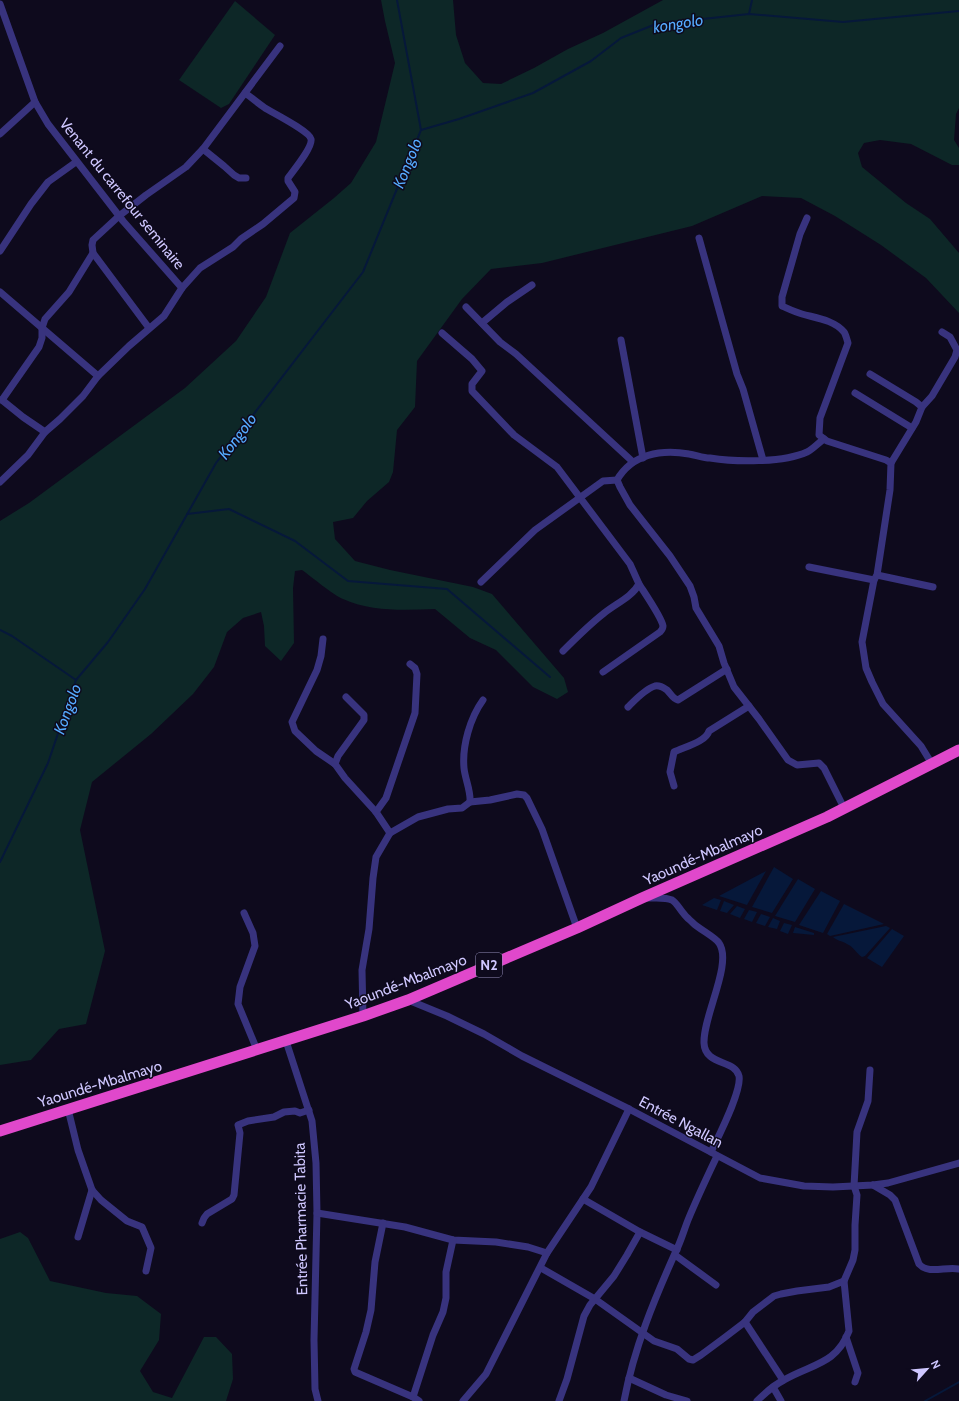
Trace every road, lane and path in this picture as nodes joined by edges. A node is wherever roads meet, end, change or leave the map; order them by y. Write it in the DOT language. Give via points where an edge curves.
graph roads {
  1 [pos="0,4"];
  2 [pos="280,46"];
  3 [pos="245,93"];
  4 [pos="35,102"];
  5 [pos="0,134"];
  6 [pos="203,149"];
  7 [pos="76,162"];
  8 [pos="246,178"];
  9 [pos="119,216"];
  10 [pos="807,218"];
  11 [pos="699,238"];
  12 [pos="0,251"];
  13 [pos="93,253"];
  14 [pos="532,285"];
  15 [pos="182,288"];
  16 [pos="0,292"];
  17 [pos="466,307"];
  18 [pos="482,323"];
  19 [pos="42,328"];
  20 [pos="150,328"];
  21 [pos="942,332"];
  22 [pos="442,333"];
  23 [pos="621,340"];
  24 [pos="870,374"];
  25 [pos="98,376"];
  26 [pos="855,393"];
  27 [pos="1,400"];
  28 [pos="922,407"];
  29 [pos="912,428"];
  30 [pos="45,432"];
  31 [pos="824,439"];
  32 [pos="643,458"];
  33 [pos="764,460"];
  34 [pos="633,462"];
  35 [pos="891,463"];
  36 [pos="617,480"];
  37 [pos="0,482"];
  38 [pos="581,497"];
  39 [pos="809,567"];
  40 [pos="875,577"];
  41 [pos="481,582"];
  42 [pos="639,584"];
  43 [pos="933,587"];
  44 [pos="323,639"];
  45 [pos="563,651"];
  46 [pos="410,664"];
  47 [pos="727,669"];
  48 [pos="603,672"];
  49 [pos="346,697"];
  50 [pos="483,700"];
  51 [pos="749,706"];
  52 [pos="628,707"];
  53 [pos="959,750"];
  54 [pos="335,764"];
  55 [pos="932,764"];
  56 [pos="674,786"];
  57 [pos="470,802"];
  58 [pos="844,808"];
  59 [pos="376,812"];
  60 [pos="390,833"];
  61 [pos="642,898"];
  62 [pos="244,913"];
  63 [pos="577,928"];
  64 [pos="408,1000"];
  65 [pos="363,1016"];
  66 [pos="286,1041"];
  67 [pos="256,1050"];
  68 [pos="870,1070"];
  69 [pos="68,1109"];
  70 [pos="629,1109"];
  71 [pos="309,1110"];
  72 [pos="0,1131"];
  73 [pos="714,1154"];
  74 [pos="959,1163"];
  75 [pos="873,1185"];
  76 [pos="854,1186"];
  77 [pos="92,1190"];
  78 [pos="583,1199"];
  79 [pos="317,1213"];
  80 [pos="202,1223"];
  81 [pos="383,1223"];
  82 [pos="640,1232"];
  83 [pos="78,1237"];
  84 [pos="453,1240"];
  85 [pos="548,1253"];
  86 [pos="676,1253"];
  87 [pos="540,1268"];
  88 [pos="959,1269"];
  89 [pos="146,1271"];
  90 [pos="844,1281"];
  91 [pos="716,1284"];
  92 [pos="595,1299"];
  93 [pos="744,1322"];
  94 [pos="642,1332"];
  95 [pos="846,1337"];
  96 [pos="628,1378"];
  97 [pos="783,1380"];
  98 [pos="855,1382"];
  99 [pos="773,1388"];
  100 [pos="417,1400"];
  101 [pos="318,1401"];
  102 [pos="463,1401"];
  103 [pos="559,1401"];
  104 [pos="624,1401"];
  105 [pos="687,1401"];
  106 [pos="757,1401"];
  107 [pos="781,1401"];
  1 -- 4 [label="street, Venant du carrefour seminaire"];
  2 -- 3 [label="street"];
  3 -- 6 [label="street"];
  3 -- 15 [label="street" via="303,130 311,138 307,150 288,178 295,196 233,247 200,268"];
  4 -- 5 [label="street"];
  4 -- 7 [label="street, Venant du carrefour seminaire"];
  6 -- 8 [label="street" via="234,176"];
  6 -- 9 [label="street" via="186,167"];
  7 -- 9 [label="street, Venant du carrefour seminaire"];
  7 -- 12 [label="street" via="48,182"];
  9 -- 13 [label="street" via="94,240"];
  9 -- 15 [label="street, Venant du carrefour seminaire"];
  10 -- 31 [label="street" via="782,297 782,306 821,319 845,333 848,344 820,418 819,434"];
  11 -- 33 [label="street"];
  13 -- 19 [label="street" via="69,292 45,319"];
  13 -- 20 [label="street"];
  14 -- 18 [label="street"];
  15 -- 20 [label="street" via="164,316"];
  16 -- 19 [label="street"];
  17 -- 18 [label="street"];
  18 -- 34 [label="street"];
  19 -- 25 [label="street"];
  19 -- 27 [label="street" via="39,347"];
  20 -- 25 [label="street"];
  21 -- 28 [label="street" via="950,337 957,350 932,396"];
  22 -- 38 [label="street" via="482,371 472,384 472,391 514,435 557,467"];
  23 -- 32 [label="street"];
  24 -- 28 [label="street"];
  25 -- 30 [label="street" via="83,396"];
  26 -- 29 [label="street"];
  27 -- 30 [label="street"];
  28 -- 29 [label="street"];
  29 -- 35 [label="street"];
  30 -- 37 [label="street" via="28,455"];
  31 -- 33 [label="street" via="807,451 787,458"];
  31 -- 35 [label="street"];
  32 -- 33 [label="street" via="664,452 710,458"];
  32 -- 34 [label="street"];
  34 -- 36 [label="street" via="622,471"];
  35 -- 40 [label="street" via="890,490"];
  36 -- 38 [label="street" via="604,481"];
  36 -- 47 [label="street" via="630,505 690,586 696,608 720,646"];
  38 -- 41 [label="street" via="535,530"];
  38 -- 42 [label="street" via="630,564"];
  39 -- 40 [label="street"];
  40 -- 43 [label="street"];
  40 -- 55 [label="street" via="862,642 866,668 883,704 921,746"];
  42 -- 45 [label="street" via="636,590 603,614"];
  42 -- 48 [label="street" via="659,616 662,629"];
  44 -- 54 [label="street" via="317,670 292,722 295,732"];
  46 -- 59 [label="street" via="417,674 415,713 386,798"];
  47 -- 51 [label="street" via="734,687"];
  47 -- 52 [label="street" via="678,700 660,686 656,686"];
  49 -- 54 [label="street" via="364,715 364,720"];
  50 -- 57 [label="street" via="476,710 464,753 463,767"];
  51 -- 56 [label="street" via="709,731 704,740 674,752 670,772"];
  51 -- 58 [label="street" via="788,760 797,765 819,763 824,768"];
  53 -- 55 [label="highway, Yaoundé-Mbalmayo / N2"];
  54 -- 59 [label="street" via="344,778"];
  55 -- 58 [label="highway, Yaoundé-Mbalmayo / N2"];
  57 -- 60 [label="street" via="462,808 448,808 418,817"];
  57 -- 63 [label="street" via="517,794 527,798 542,830"];
  58 -- 61 [label="highway, Yaoundé-Mbalmayo / N2"];
  59 -- 60 [label="street"];
  60 -- 65 [label="street" via="376,857 362,970"];
  61 -- 63 [label="highway, Yaoundé-Mbalmayo / N2"];
  61 -- 73 [label="street" via="672,900 698,928 718,941 723,950 723,968 712,1001 704,1041 707,1053 731,1066 739,1076 733,1103"];
  62 -- 67 [label="street" via="256,946 240,988 238,1004"];
  63 -- 64 [label="highway, Yaoundé-Mbalmayo / N2"];
  64 -- 65 [label="highway, Yaoundé-Mbalmayo / N2"];
  64 -- 70 [label="street, Entrée Ngallan" via="484,1034 522,1056"];
  65 -- 66 [label="highway, Yaoundé-Mbalmayo / N2"];
  66 -- 67 [label="highway, Yaoundé-Mbalmayo / N2"];
  66 -- 71 [label="street, Entrée Pharmacie Tabita"];
  67 -- 69 [label="highway, Yaoundé-Mbalmayo / N2"];
  68 -- 76 [label="street" via="868,1101 857,1132"];
  69 -- 72 [label="highway, Yaoundé-Mbalmayo / N2"];
  69 -- 77 [label="street" via="78,1150"];
  70 -- 73 [label="street, Entrée Ngallan"];
  70 -- 78 [label="street" via="605,1161"];
  71 -- 79 [label="street, Entrée Pharmacie Tabita" via="316,1163"];
  71 -- 80 [label="street" via="284,1112 274,1117 248,1120 238,1125 240,1133 234,1195 232,1199 207,1214"];
  73 -- 76 [label="street, Entrée Ngallan" via="760,1178 804,1186"];
  73 -- 86 [label="street"];
  74 -- 75 [label="street, Entrée Ngallan"];
  75 -- 76 [label="street, Entrée Ngallan"];
  75 -- 88 [label="street" via="895,1200 922,1268"];
  76 -- 90 [label="street" via="857,1195 856,1250"];
  77 -- 83 [label="street"];
  77 -- 89 [label="street" via="127,1222 142,1227 151,1248"];
  78 -- 82 [label="street"];
  78 -- 85 [label="street"];
  79 -- 81 [label="street"];
  79 -- 101 [label="street, Entrée Pharmacie Tabita" via="314,1347 315,1389"];
  81 -- 84 [label="street"];
  81 -- 100 [label="street" via="375,1262 371,1310 354,1369"];
  82 -- 86 [label="street"];
  82 -- 92 [label="street" via="614,1276"];
  84 -- 85 [label="street" via="496,1242"];
  84 -- 100 [label="street" via="446,1272 446,1298 433,1335"];
  85 -- 87 [label="street"];
  86 -- 91 [label="street"];
  86 -- 94 [label="street"];
  87 -- 92 [label="street"];
  87 -- 102 [label="street" via="486,1374"];
  90 -- 93 [label="street" via="774,1296"];
  90 -- 95 [label="street" via="849,1331"];
  92 -- 94 [label="street"];
  92 -- 103 [label="street" via="584,1316"];
  93 -- 94 [label="street" via="693,1360 676,1349 654,1341"];
  93 -- 97 [label="street"];
  94 -- 96 [label="street"];
  95 -- 97 [label="street" via="834,1355"];
  95 -- 98 [label="street" via="858,1373"];
  96 -- 104 [label="street"];
  96 -- 105 [label="street" via="666,1395"];
  97 -- 99 [label="street"];
  99 -- 106 [label="street"];
  99 -- 107 [label="street"];
}
